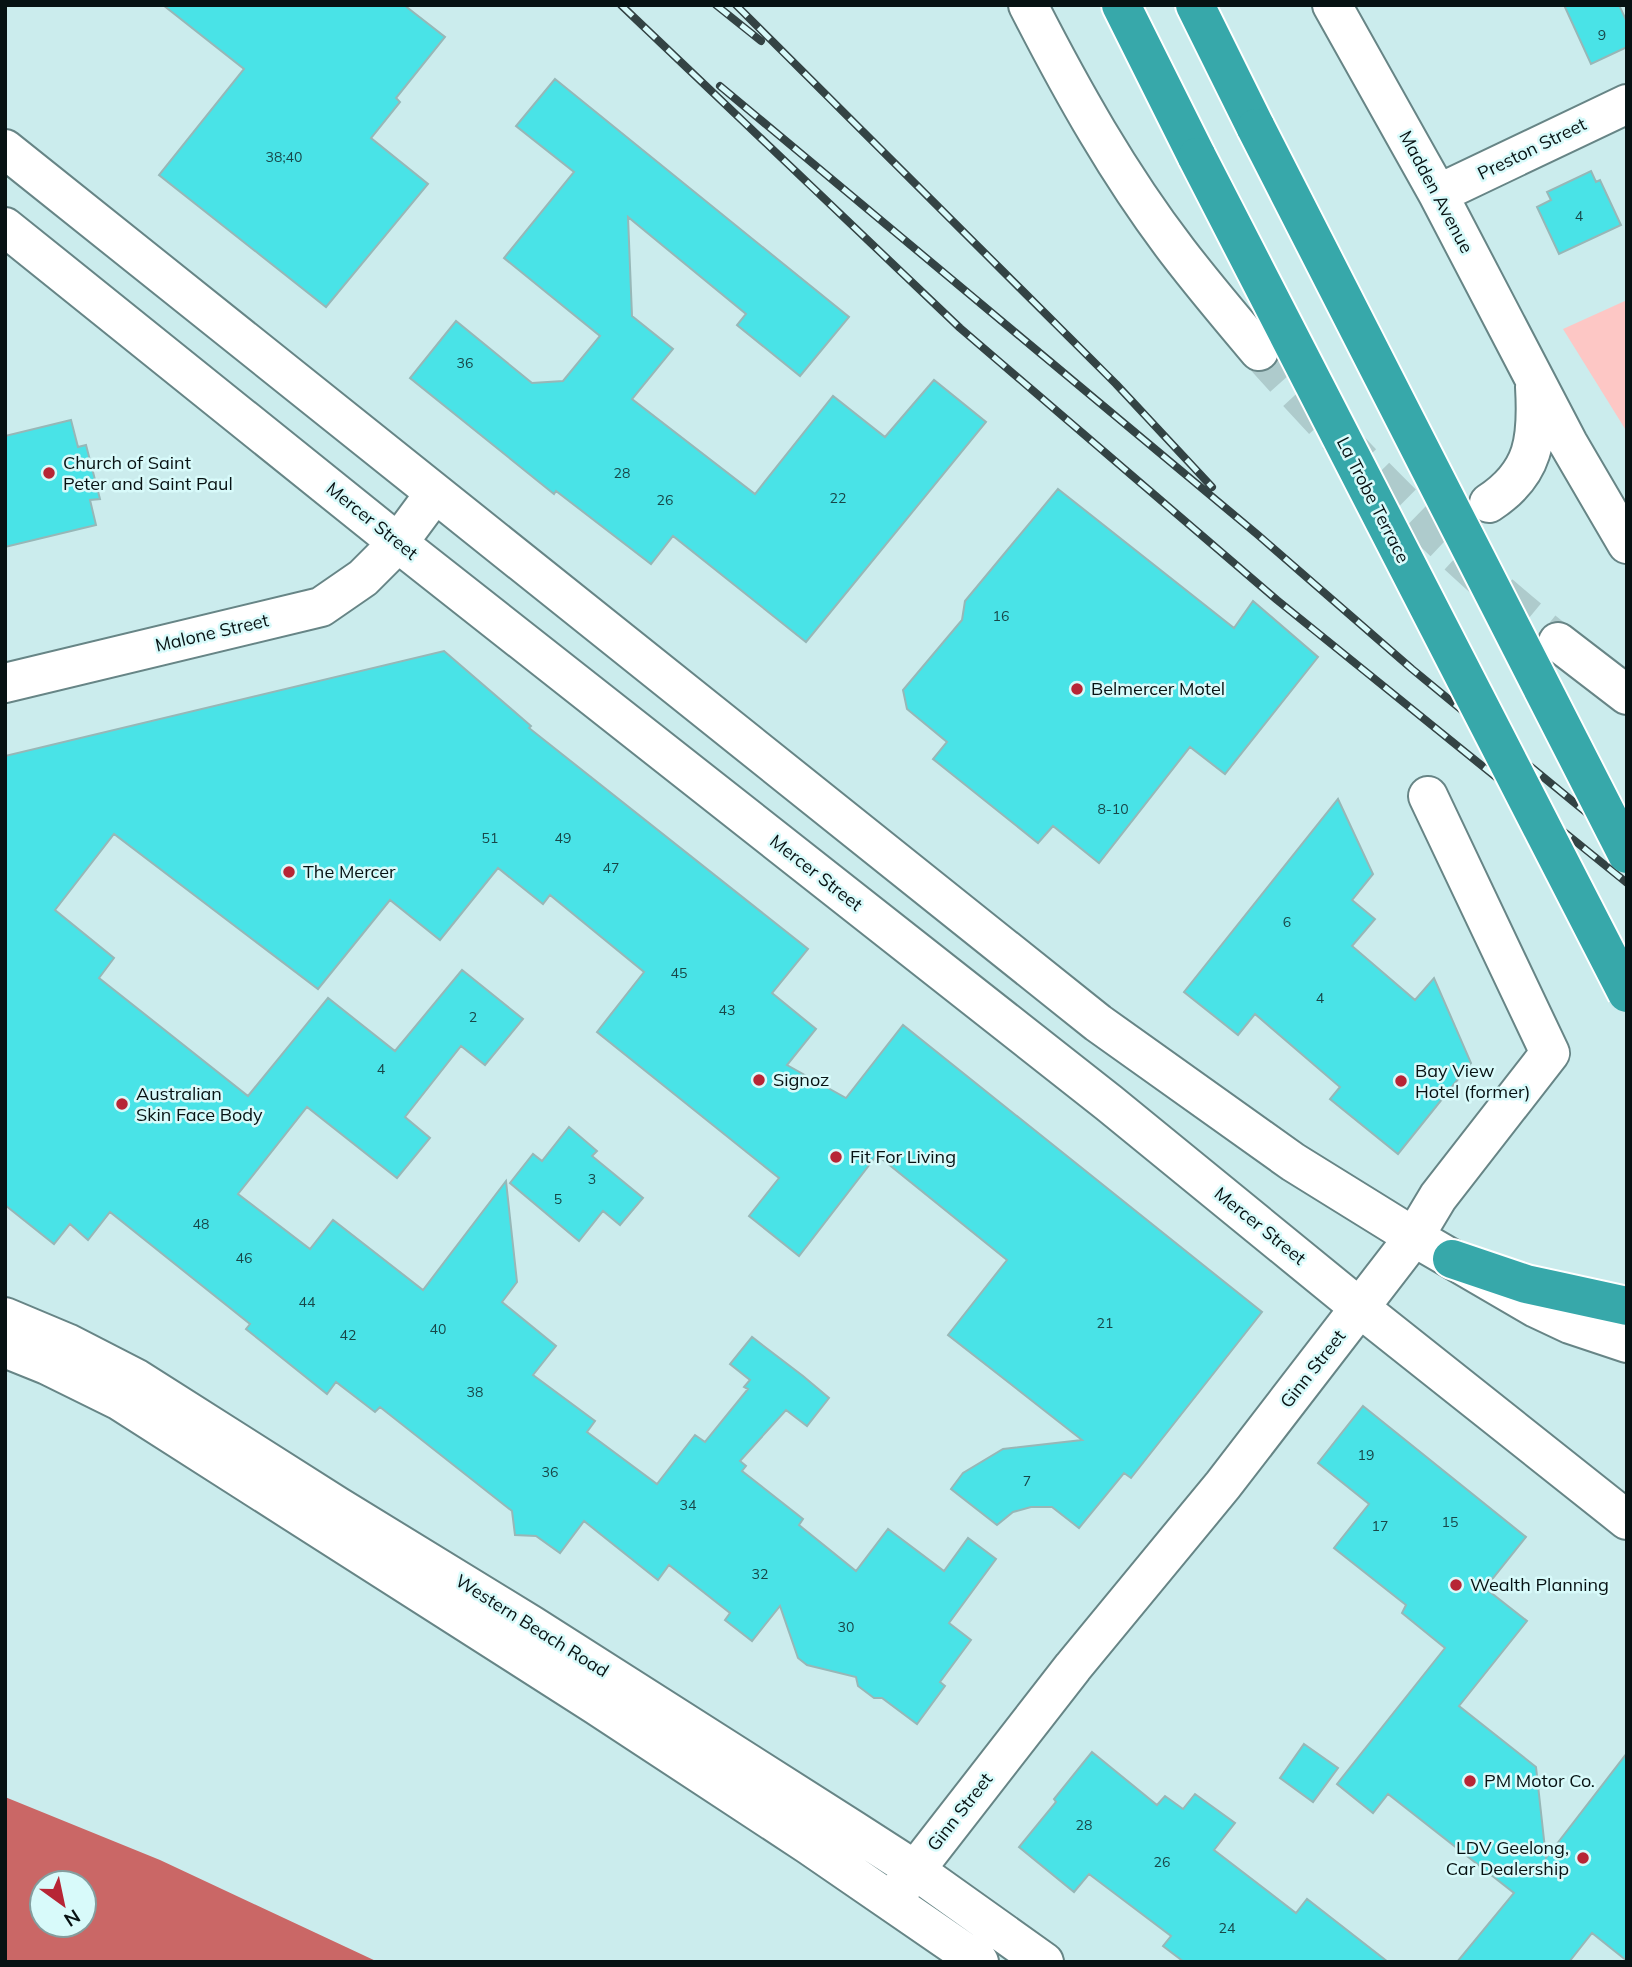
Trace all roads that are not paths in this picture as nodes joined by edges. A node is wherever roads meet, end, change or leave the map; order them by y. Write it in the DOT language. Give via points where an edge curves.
graph roads {
  1 [pos="1028,5"];
  2 [pos="1121,5"];
  3 [pos="1195,5"];
  4 [pos="1332,5"];
  5 [pos="1627,104"];
  6 [pos="5,149"];
  7 [pos="1438,194"];
  8 [pos="5,227"];
  9 [pos="1259,351"];
  10 [pos="1535,382"];
  11 [pos="435,493"];
  12 [pos="1489,503"];
  13 [pos="398,543"];
  14 [pos="1627,544"];
  15 [pos="1558,642"];
  16 [pos="5,682"];
  17 [pos="1627,695"];
  18 [pos="1428,796"];
  19 [pos="1627,855"];
  20 [pos="1627,993"];
  21 [pos="1414,1237"];
  22 [pos="1452,1259"];
  23 [pos="1627,1306"];
  24 [pos="1360,1308"];
  25 [pos="5,1317"];
  26 [pos="1627,1343"];
  27 [pos="5,1348"];
  28 [pos="1627,1520"];
  29 [pos="915,1870"];
  30 [pos="891,1900"];
  31 [pos="979,1962"];
  32 [pos="1044,1962"];
  1 -- 9 [label="street" via="1134,190"];
  2 -- 20 [label="highway, La Trobe Terrace, bridge"];
  3 -- 19 [label="highway, bridge"];
  4 -- 7 [label="street, Madden Avenue"];
  5 -- 7 [label="street, Preston Street"];
  6 -- 11 [label="street"];
  7 -- 10 [label="street, Madden Avenue"];
  8 -- 13 [label="street, Mercer Street"];
  10 -- 12 [label="street, Madden Avenue" via="1536,433 1527,463 1510,488"];
  10 -- 14 [label="street, Madden Avenue"];
  11 -- 13 [label="street, Malone Street"];
  11 -- 21 [label="street" via="1098,1023 1293,1163"];
  13 -- 16 [label="street, Malone Street" via="363,579 321,607"];
  13 -- 24 [label="street, Mercer Street" via="1109,1103"];
  15 -- 17 [label="street"];
  18 -- 21 [label="street, Ginn Street" via="1550,1053 1438,1197"];
  21 -- 22 [label="street"];
  21 -- 24 [label="street, Ginn Street"];
  22 -- 23 [label="highway" via="1526,1284"];
  22 -- 26 [label="street" via="1536,1308"];
  24 -- 28 [label="street, Mercer Street"];
  24 -- 29 [label="street, Ginn Street"];
  25 -- 29 [label="street, Western Beach Road" via="137,1379"];
  27 -- 30 [label="street, Western Beach Road" via="120,1401 607,1712"];
  29 -- 30 [label="street, Ginn Street"];
  29 -- 32 [label="street, Western Beach Road"];
  30 -- 31 [label="street, Western Beach Road"];
}
